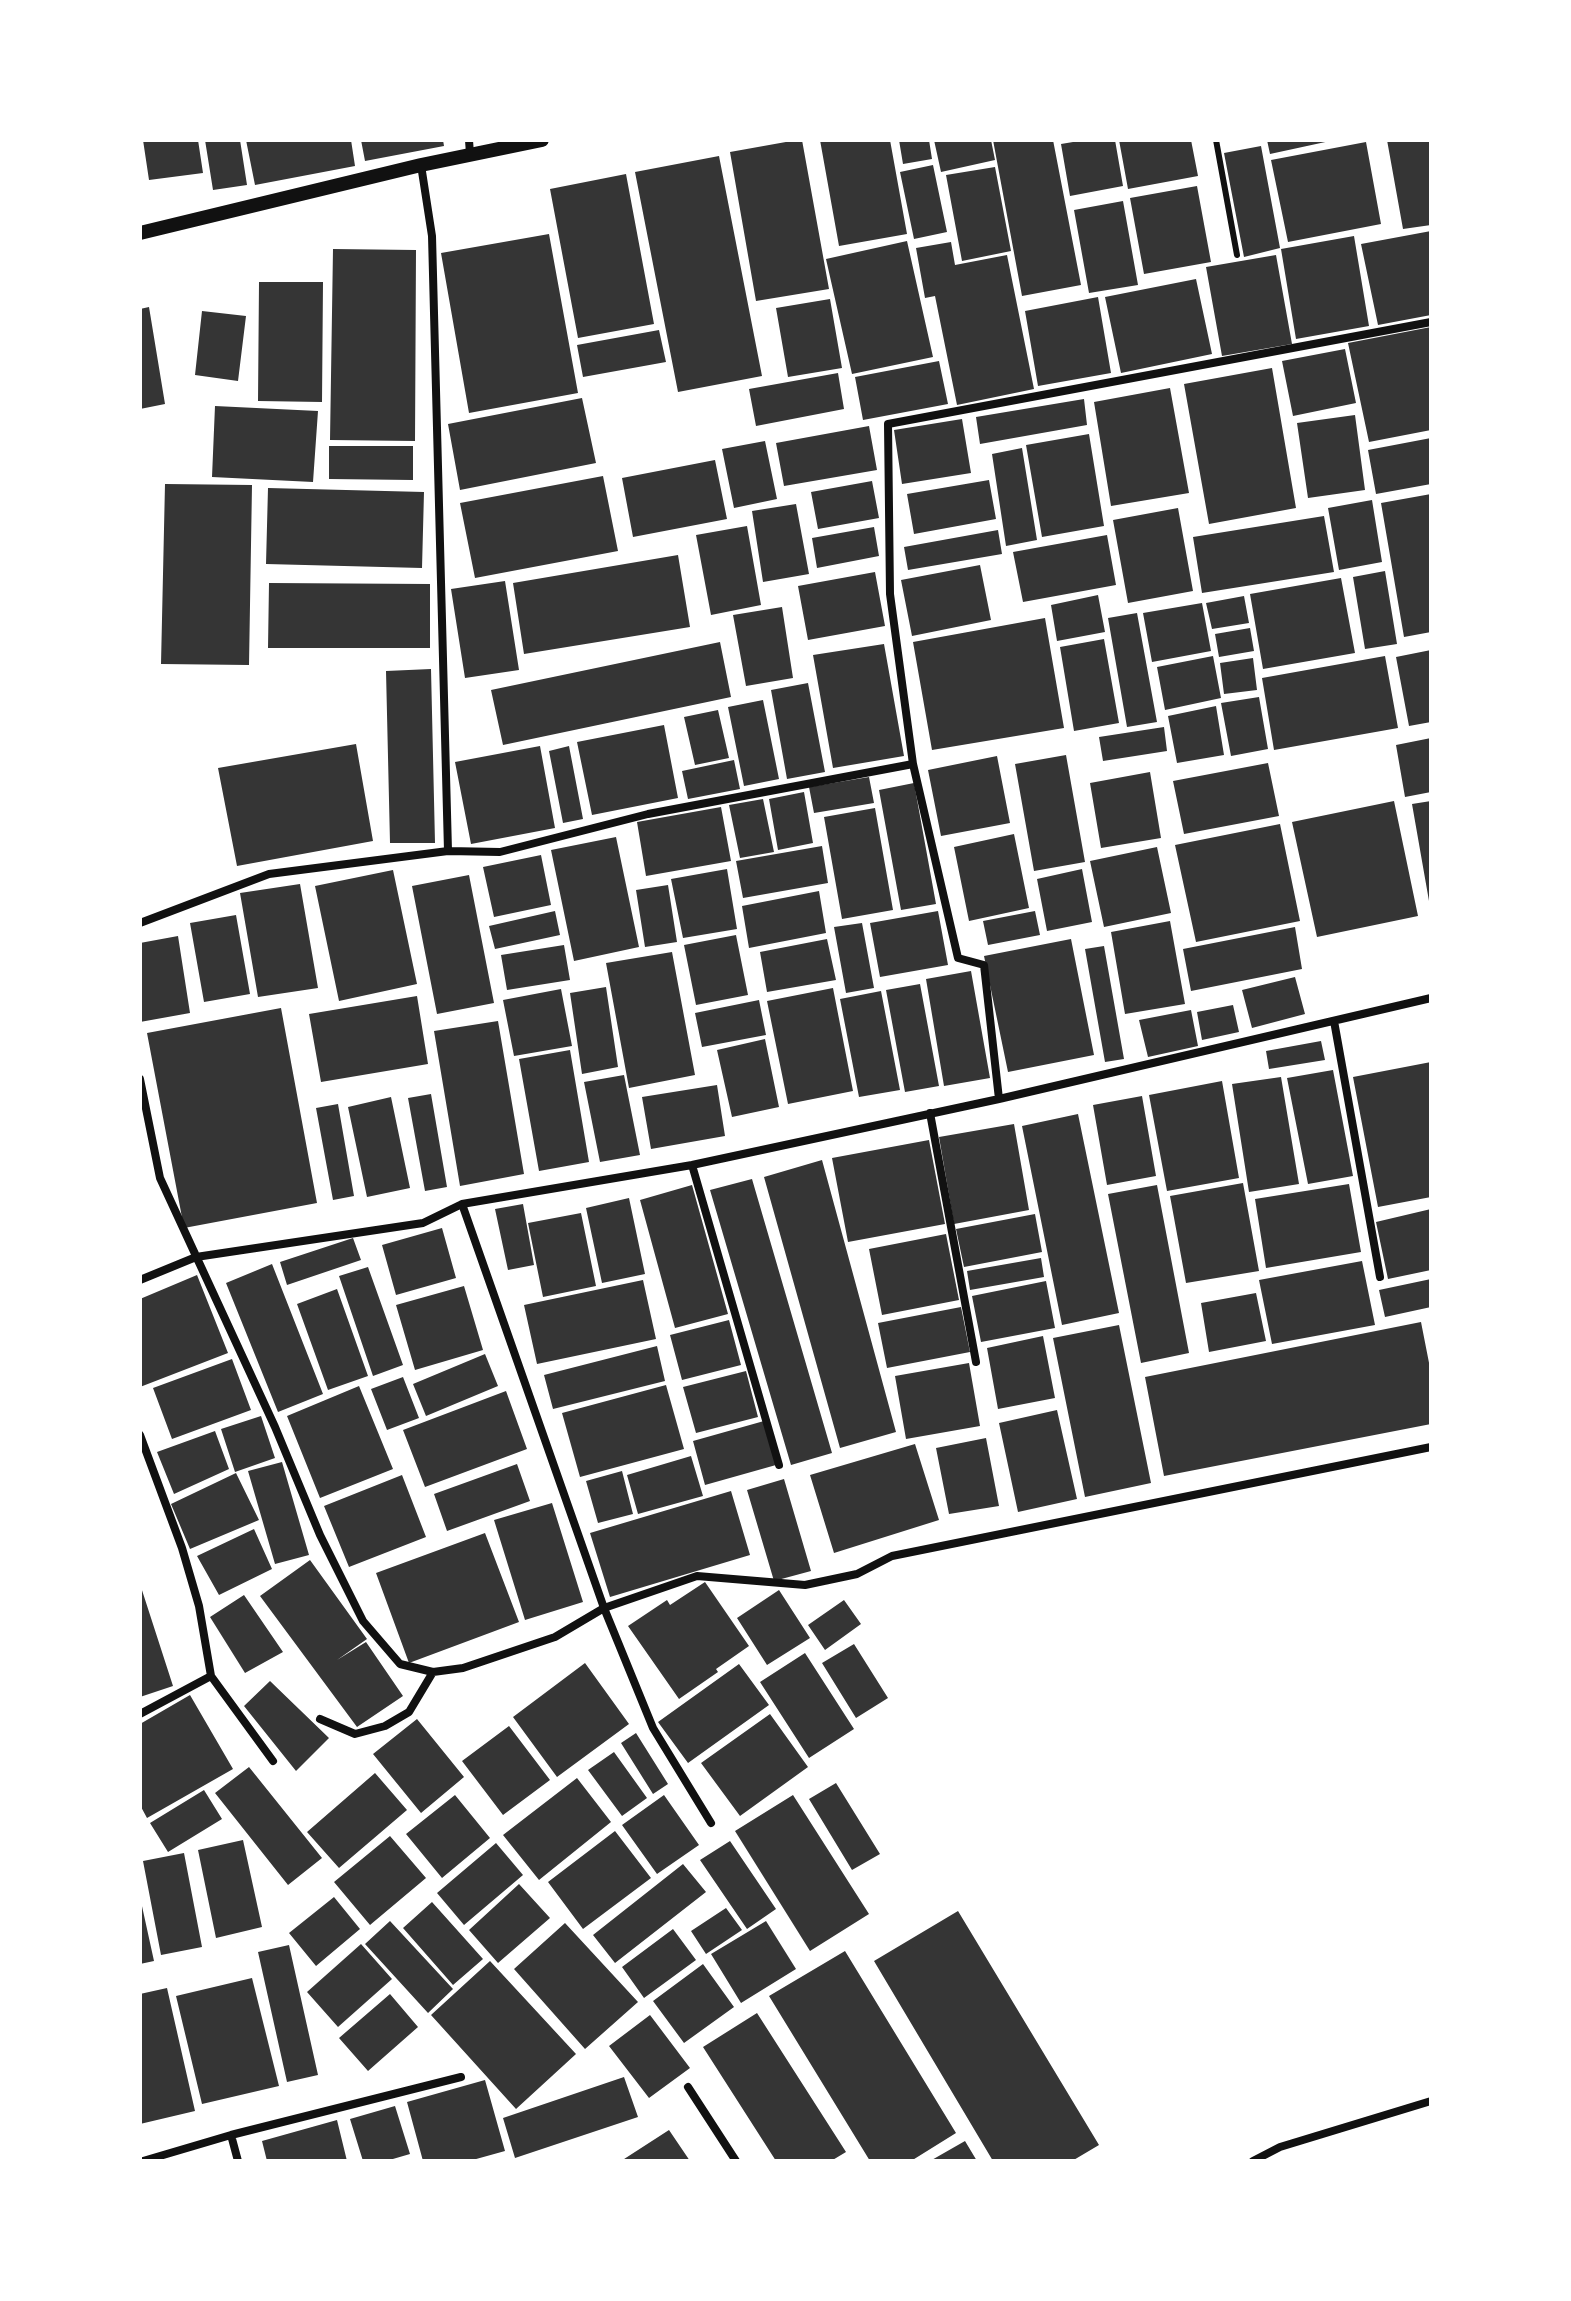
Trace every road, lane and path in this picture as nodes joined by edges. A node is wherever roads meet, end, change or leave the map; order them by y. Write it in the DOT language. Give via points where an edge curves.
graph roads {
  1 [pos="542,140"];
  2 [pos="1216,140"];
  3 [pos="470,147"];
  4 [pos="421,165"];
  5 [pos="145,232"];
  6 [pos="1237,255"];
  7 [pos="1431,322"];
  8 [pos="913,764"];
  9 [pos="448,851"];
  10 [pos="140,923"];
  11 [pos="1431,998"];
  12 [pos="1334,1021"];
  13 [pos="140,1079"];
  14 [pos="999,1099"];
  15 [pos="930,1113"];
  16 [pos="692,1165"];
  17 [pos="462,1204"];
  18 [pos="196,1257"];
  19 [pos="1380,1277"];
  20 [pos="140,1280"];
  21 [pos="976,1362"];
  22 [pos="140,1435"];
  23 [pos="1431,1447"];
  24 [pos="779,1465"];
  25 [pos="604,1608"];
  26 [pos="433,1672"];
  27 [pos="211,1676"];
  28 [pos="140,1714"];
  29 [pos="320,1719"];
  30 [pos="273,1761"];
  31 [pos="711,1823"];
  32 [pos="461,2077"];
  33 [pos="688,2087"];
  34 [pos="1431,2101"];
  35 [pos="231,2135"];
  36 [pos="143,2161"];
  37 [pos="238,2161"];
  38 [pos="736,2161"];
  39 [pos="1253,2161"];
  1 -- 3 [label="street"];
  2 -- 6 [label="lane"];
  3 -- 4 [label="street"];
  4 -- 5 [label="street"];
  4 -- 9 [label="street" via="432,236"];
  7 -- 8 [label="street" via="888,424 890,594"];
  8 -- 9 [label="street" via="648,814 500,852"];
  8 -- 14 [label="street" via="958,958 984,965"];
  9 -- 10 [label="street" via="269,874"];
  11 -- 12 [label="street"];
  12 -- 14 [label="street"];
  12 -- 19 [label="street"];
  13 -- 18 [label="street" via="160,1178"];
  14 -- 15 [label="street"];
  15 -- 16 [label="street"];
  15 -- 21 [label="street"];
  16 -- 17 [label="street"];
  16 -- 24 [label="street"];
  17 -- 18 [label="street" via="423,1223"];
  17 -- 25 [label="street"];
  18 -- 20 [label="street"];
  18 -- 26 [label="street" via="363,1621 400,1664"];
  22 -- 27 [label="street" via="182,1548"];
  23 -- 25 [label="street" via="892,1556 857,1574 805,1585 697,1576"];
  25 -- 26 [label="street" via="555,1637 463,1668"];
  25 -- 31 [label="street" via="653,1728"];
  26 -- 29 [label="street" via="409,1712 385,1726 355,1734"];
  27 -- 28 [label="street"];
  27 -- 30 [label="street"];
  32 -- 35 [label="street"];
  33 -- 38 [label="street"];
  34 -- 39 [label="street" via="1280,2147"];
  35 -- 36 [label="street"];
  35 -- 37 [label="street"];
}
